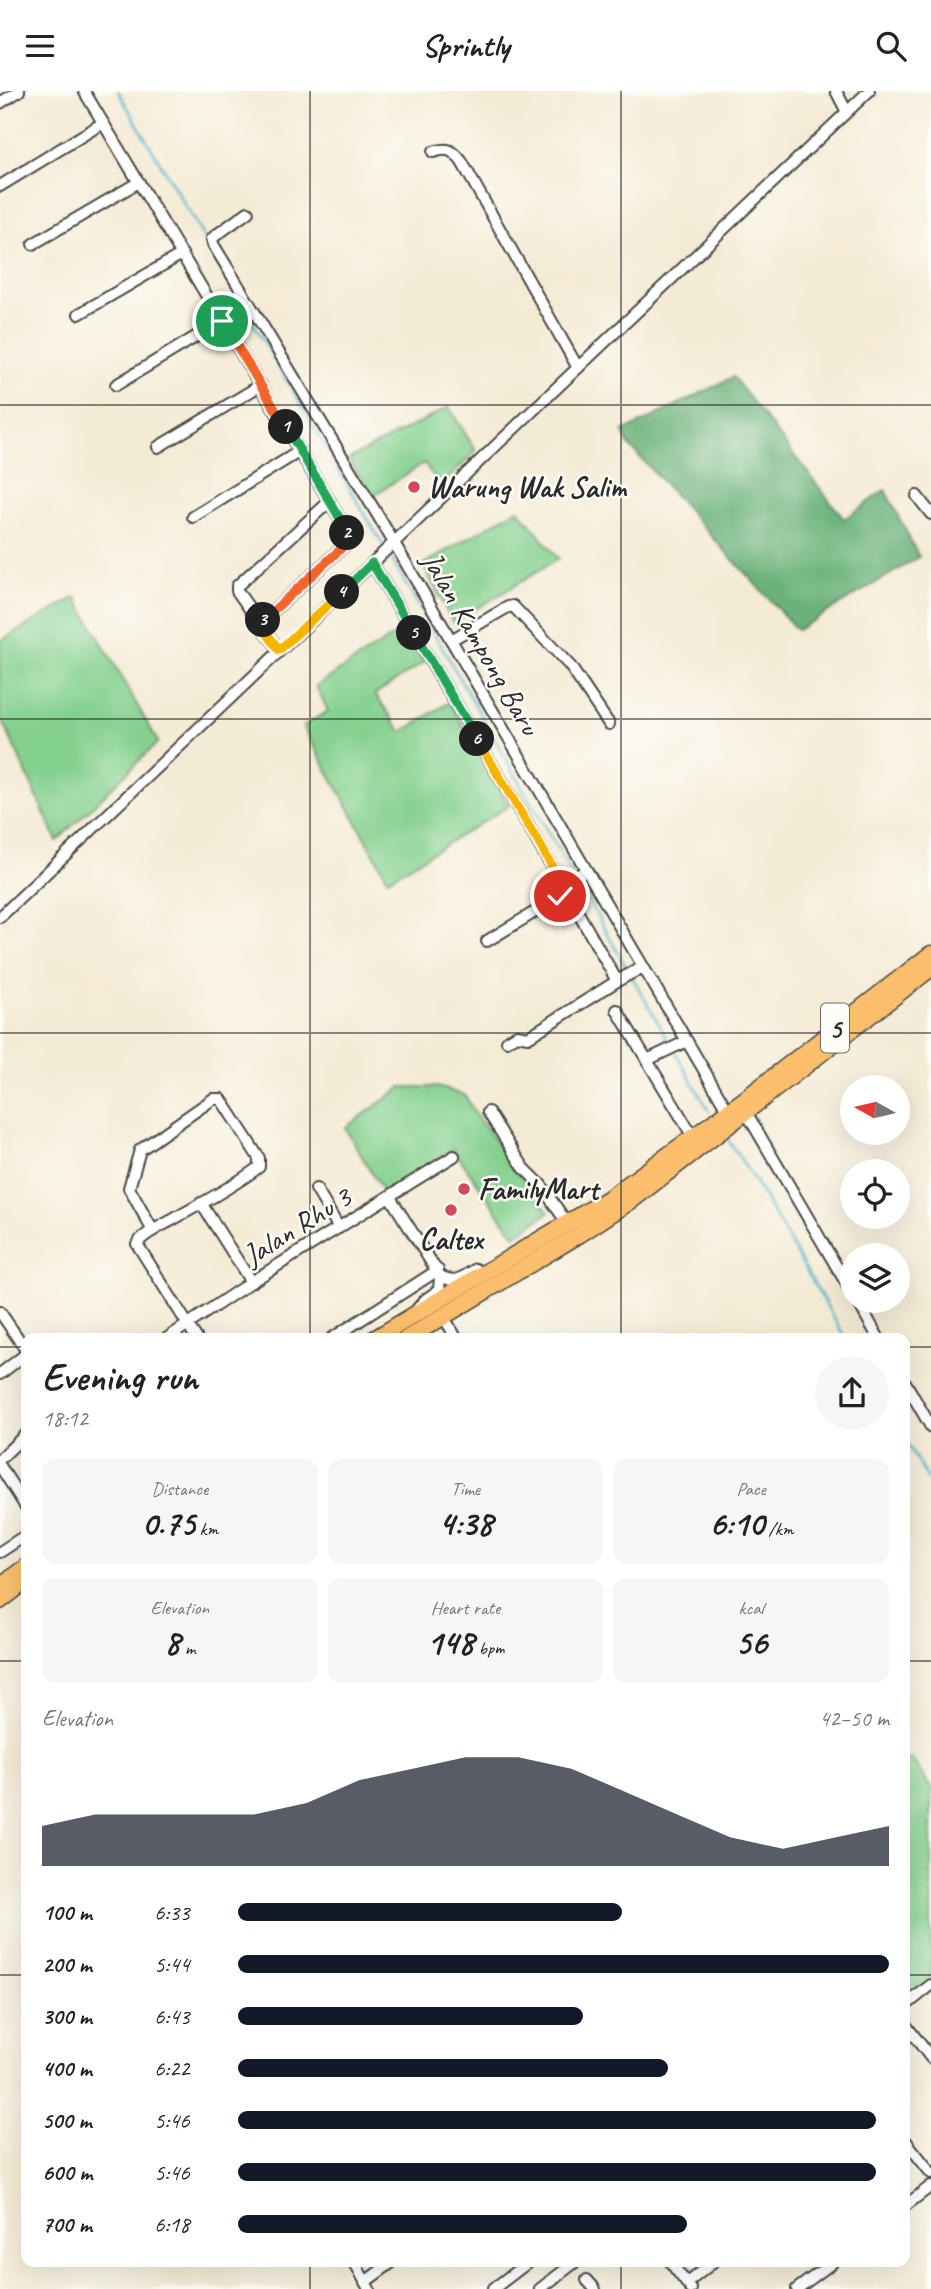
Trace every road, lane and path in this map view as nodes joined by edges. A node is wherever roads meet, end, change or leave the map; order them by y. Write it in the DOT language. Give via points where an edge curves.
graph roads {
  1 [pos="19,91"];
  2 [pos="85,91"];
  3 [pos="836,91"];
  4 [pos="869,91"];
  5 [pos="0,103"];
  6 [pos="847,112"];
  7 [pos="103,123"];
  8 [pos="433,152"];
  9 [pos="139,182"];
  10 [pos="0,186"];
  11 [pos="248,212"];
  12 [pos="33,244"];
  13 [pos="182,254"];
  14 [pos="79,314"];
  15 [pos="222,321"];
  16 [pos="578,368"];
  17 [pos="116,385"];
  18 [pos="261,385"];
  19 [pos="158,447"];
  20 [pos="300,451"];
  21 [pos="917,496"];
  22 [pos="330,501"];
  23 [pos="931,514"];
  24 [pos="193,517"];
  25 [pos="393,543"];
  26 [pos="372,563"];
  27 [pos="260,623"];
  28 [pos="451,640"];
  29 [pos="279,650"];
  30 [pos="609,724"];
  31 [pos="583,872"];
  32 [pos="566,886"];
  33 [pos="0,917"];
  34 [pos="487,941"];
  35 [pos="931,954"];
  36 [pos="931,968"];
  37 [pos="630,974"];
  38 [pos="617,1010"];
  39 [pos="507,1041"];
  40 [pos="682,1043"];
  41 [pos="647,1060"];
  42 [pos="728,1111"];
  43 [pos="488,1112"];
  44 [pos="746,1112"];
  45 [pos="693,1137"];
  46 [pos="454,1156"];
  47 [pos="316,1189"];
  48 [pos="390,1198"];
  49 [pos="201,1203"];
  50 [pos="567,1223"];
  51 [pos="339,1228"];
  52 [pos="153,1231"];
  53 [pos="495,1266"];
  54 [pos="439,1273"];
  55 [pos="840,1273"];
  56 [pos="251,1282"];
  57 [pos="0,1312"];
  58 [pos="864,1313"];
  59 [pos="411,1316"];
  60 [pos="443,1316"];
  61 [pos="187,1325"];
  62 [pos="175,1333"];
  63 [pos="193,1333"];
  64 [pos="341,1333"];
  65 [pos="384,1333"];
  66 [pos="416,1333"];
  67 [pos="453,1333"];
  68 [pos="876,1333"];
  69 [pos="21,1344"];
  70 [pos="21,1356"];
  71 [pos="0,1374"];
  72 [pos="910,1391"];
  73 [pos="931,1427"];
  74 [pos="21,1439"];
  75 [pos="0,1459"];
  76 [pos="0,1466"];
  77 [pos="21,1499"];
  78 [pos="21,1538"];
  79 [pos="0,1552"];
  80 [pos="21,1571"];
  81 [pos="21,1585"];
  82 [pos="0,1586"];
  83 [pos="0,1601"];
  84 [pos="931,1985"];
  85 [pos="910,2003"];
  86 [pos="910,2031"];
  87 [pos="931,2058"];
  88 [pos="910,2146"];
  89 [pos="931,2173"];
  90 [pos="931,2186"];
  91 [pos="910,2202"];
  92 [pos="357,2267"];
  93 [pos="387,2267"];
  94 [pos="522,2267"];
  95 [pos="569,2267"];
  96 [pos="674,2267"];
  97 [pos="708,2267"];
  98 [pos="827,2267"];
  99 [pos="367,2286"];
  100 [pos="689,2286"];
  101 [pos="492,2289"];
  102 [pos="540,2289"];
  103 [pos="797,2289"];
  1 -- 5 [label="street"];
  2 -- 7 [label="street"];
  3 -- 6 [label="street"];
  4 -- 6 [label="street"];
  6 -- 16 [label="street"];
  7 -- 9 [label="street"];
  7 -- 10 [label="street"];
  8 -- 16 [label="street" via="451,150 462,162"];
  9 -- 12 [label="street"];
  9 -- 13 [label="street"];
  11 -- 25 [label="street, Jalan Kampong Baru" via="215,236 213,244"];
  13 -- 14 [label="street"];
  13 -- 15 [label="street"];
  15 -- 17 [label="street"];
  15 -- 18 [label="street"];
  16 -- 25 [label="street"];
  18 -- 19 [label="street"];
  18 -- 20 [label="street"];
  20 -- 22 [label="street"];
  20 -- 24 [label="street"];
  21 -- 23 [label="street"];
  22 -- 27 [label="street" via="348,540"];
  22 -- 27 [label="street" via="237,586"];
  25 -- 26 [label="street"];
  25 -- 28 [label="street, Jalan Kampong Baru"];
  26 -- 29 [label="street"];
  26 -- 32 [label="street"];
  27 -- 29 [label="street"];
  28 -- 30 [label="street" via="513,606 570,666"];
  28 -- 31 [label="street, Jalan Kampong Baru"];
  29 -- 33 [label="street"];
  31 -- 32 [label="street"];
  31 -- 37 [label="street, Jalan Kampong Baru"];
  32 -- 34 [label="street" via="553,901"];
  32 -- 37 [label="street"];
  35 -- 42 [label="highway, 5"];
  36 -- 44 [label="highway, 5"];
  37 -- 39 [label="street" via="528,1037 517,1035"];
  37 -- 40 [label="street, Jalan Kampong Baru"];
  38 -- 41 [label="street"];
  40 -- 41 [label="street"];
  40 -- 42 [label="street, Jalan Kampong Baru"];
  41 -- 45 [label="street"];
  42 -- 45 [label="highway, 5"];
  43 -- 50 [label="street"];
  44 -- 55 [label="street"];
  44 -- 60 [label="highway, 5" via="632,1200"];
  45 -- 50 [label="highway, 5"];
  46 -- 48 [label="street, Jalan Rhu 3"];
  47 -- 51 [label="street"];
  48 -- 51 [label="street, Jalan Rhu 3"];
  48 -- 54 [label="street"];
  49 -- 52 [label="street"];
  49 -- 52 [label="street" via="260,1164 218,1098 140,1150 129,1188"];
  49 -- 56 [label="street"];
  50 -- 53 [label="highway, 5"];
  51 -- 56 [label="street, Jalan Rhu 3"];
  52 -- 61 [label="street" via="139,1240 138,1248"];
  53 -- 54 [label="street" via="480,1267 452,1281"];
  53 -- 59 [label="highway, 5"];
  54 -- 59 [label="street" via="439,1290"];
  54 -- 64 [label="street"];
  56 -- 61 [label="street, Jalan Rhu 3"];
  57 -- 69 [label="street"];
  58 -- 68 [label="street"];
  59 -- 65 [label="highway, 5"];
  60 -- 66 [label="highway, 5"];
  60 -- 67 [label="street"];
  61 -- 62 [label="street, Jalan Rhu 3"];
  61 -- 63 [label="street"];
  70 -- 71 [label="street"];
  72 -- 73 [label="street"];
  74 -- 75 [label="street"];
  76 -- 77 [label="street"];
  78 -- 79 [label="street"];
  80 -- 82 [label="highway"];
  81 -- 83 [label="highway"];
  84 -- 85 [label="street"];
  86 -- 87 [label="street"];
  88 -- 89 [label="street"];
  90 -- 91 [label="street"];
  92 -- 99 [label="street"];
  93 -- 99 [label="street"];
  94 -- 101 [label="street"];
  95 -- 102 [label="street"];
  96 -- 100 [label="street"];
  97 -- 100 [label="street"];
  98 -- 103 [label="street"];
}
